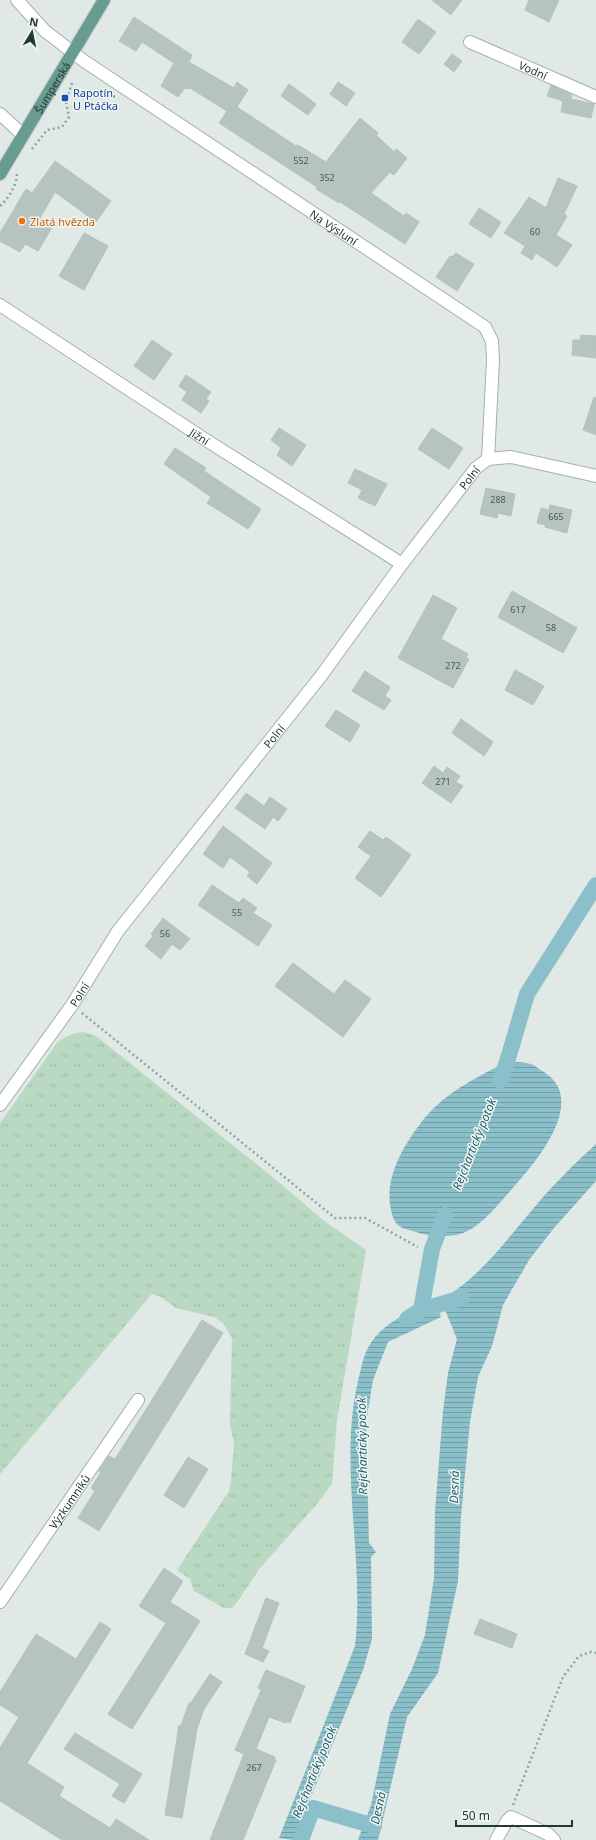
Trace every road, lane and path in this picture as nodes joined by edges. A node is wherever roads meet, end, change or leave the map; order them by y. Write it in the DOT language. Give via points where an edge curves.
graph roads {
  1 [pos="18,0"];
  2 [pos="104,0"];
  3 [pos="470,42"];
  4 [pos="72,53"];
  5 [pos="84,61"];
  6 [pos="596,97"];
  7 [pos="0,114"];
  8 [pos="23,135"];
  9 [pos="30,152"];
  10 [pos="17,169"];
  11 [pos="0,174"];
  12 [pos="0,206"];
  13 [pos="0,305"];
  14 [pos="488,459"];
  15 [pos="596,476"];
  16 [pos="402,564"];
  17 [pos="72,1005"];
  18 [pos="0,1105"];
  19 [pos="418,1247"];
  20 [pos="138,1400"];
  21 [pos="0,1602"];
  22 [pos="596,1653"];
  23 [pos="507,1820"];
  24 [pos="496,1840"];
  25 [pos="554,1840"];
  1 -- 4 [label="street, Na Výsluní" via="46,31"];
  2 -- 4 [label="main road, Šumperská"];
  3 -- 6 [label="street, Vodní"];
  4 -- 5 [label="street, Na Výsluní"];
  4 -- 8 [label="main road, Šumperská"];
  5 -- 9 [label="path" via="73,78 66,102 69,117 62,127 47,130"];
  5 -- 14 [label="street, Na Výsluní" via="485,327 492,341 493,360"];
  7 -- 8 [label="street"];
  8 -- 11 [label="main road, Šumperská"];
  10 -- 12 [label="path" via="17,181"];
  13 -- 16 [label="street, Jižní"];
  14 -- 15 [label="street, Polní" via="511,457"];
  14 -- 16 [label="street, Polní" via="476,468"];
  16 -- 17 [label="street, Polní" via="321,676 118,931"];
  17 -- 18 [label="street, Polní"];
  17 -- 19 [label="path" via="335,1218 365,1218"];
  20 -- 21 [label="street, Výzkumníků"];
  22 -- 23 [label="path" via="580,1656 562,1677"];
  23 -- 24 [label="street"];
  23 -- 25 [label="street" via="511,1817 548,1834"];
}
